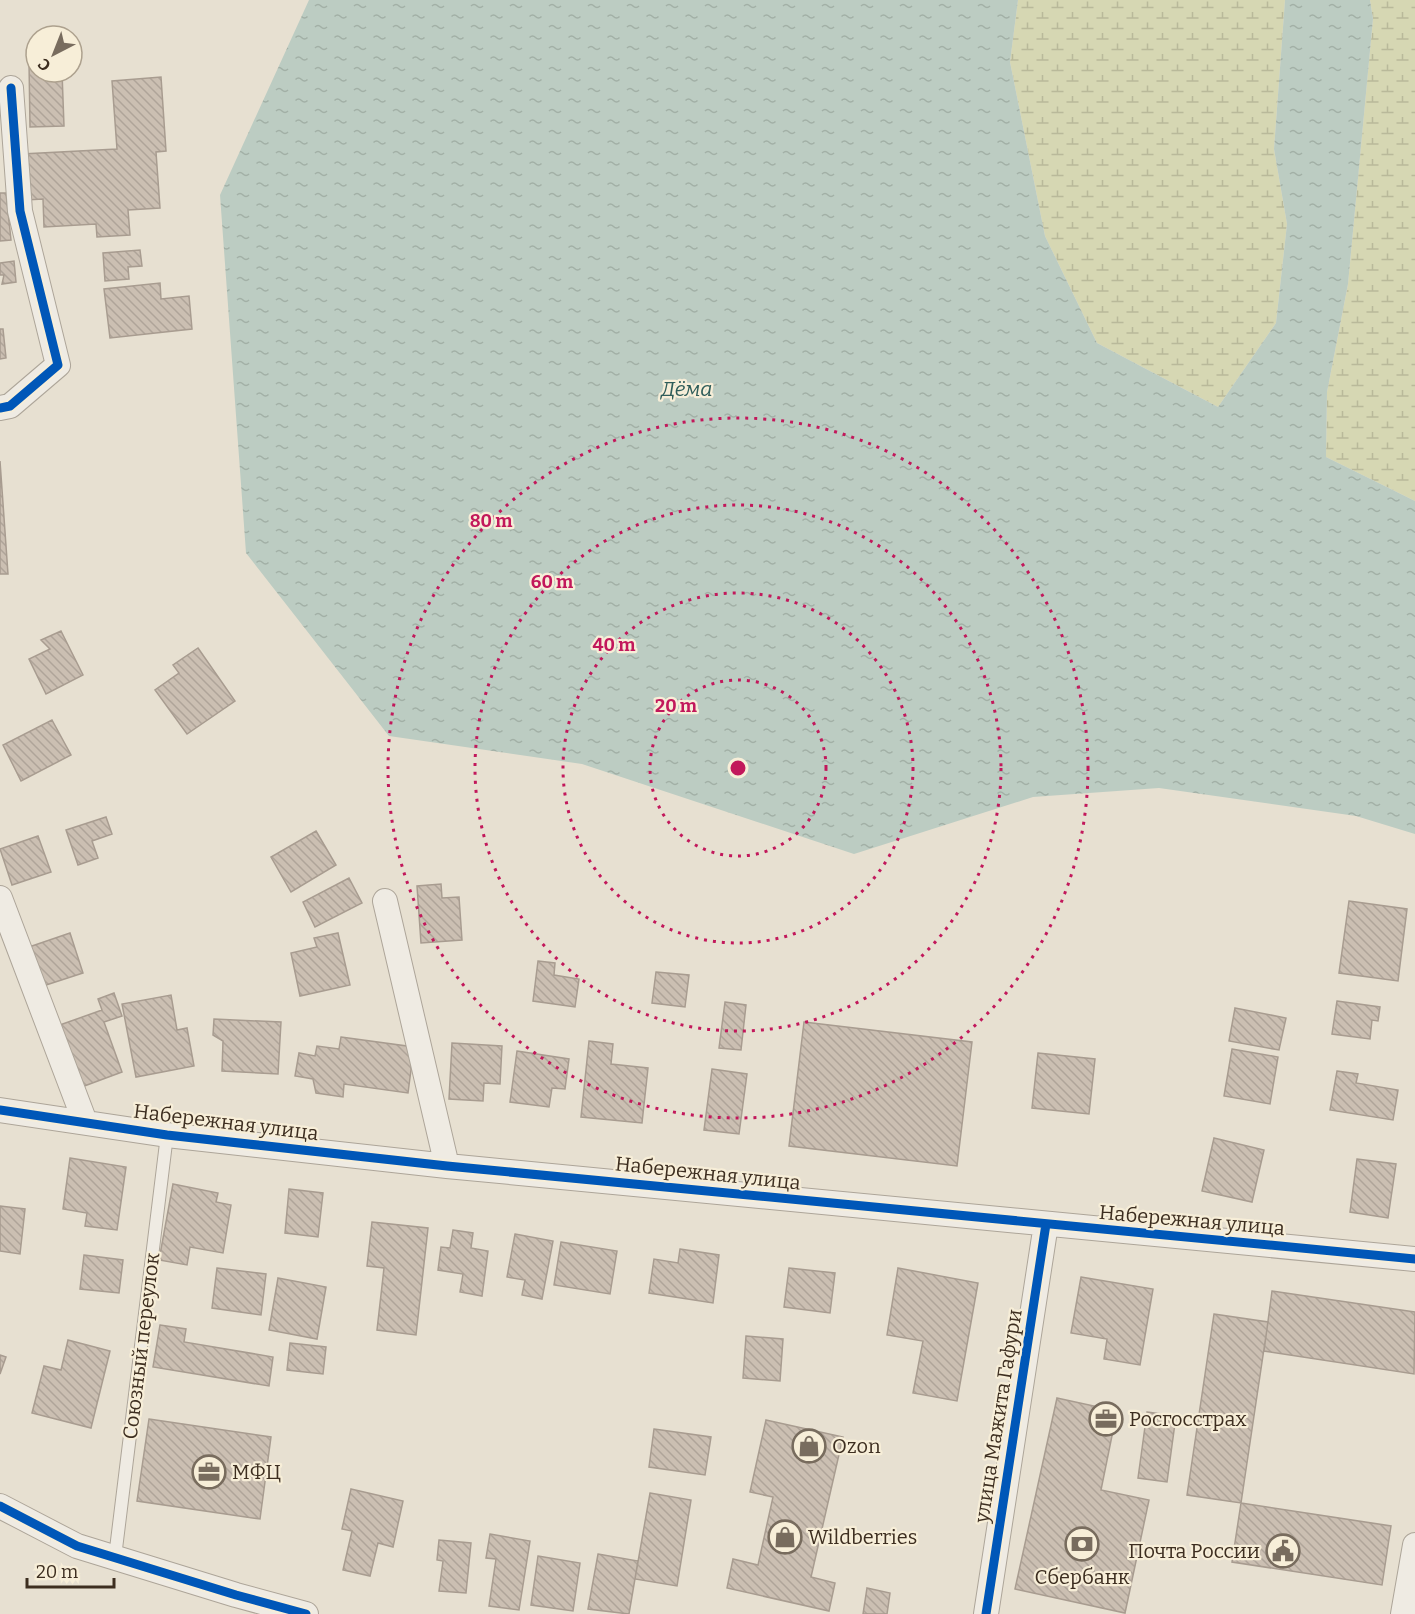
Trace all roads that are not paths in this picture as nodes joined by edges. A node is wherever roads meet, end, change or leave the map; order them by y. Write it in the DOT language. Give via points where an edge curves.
graph roads {
  1 [pos="11,88"];
  2 [pos="0,408"];
  3 [pos="0,898"];
  4 [pos="385,901"];
  5 [pos="0,1110"];
  6 [pos="85,1122"];
  7 [pos="167,1135"];
  8 [pos="447,1166"];
  9 [pos="1046,1224"];
  10 [pos="1415,1259"];
  11 [pos="0,1506"];
  12 [pos="1415,1545"];
  13 [pos="115,1557"];
  14 [pos="306,1614"];
  15 [pos="986,1614"];
  16 [pos="1403,1614"];
  1 -- 2 [label="street" via="20,211 58,365 10,406"];
  3 -- 6 [label="street"];
  4 -- 8 [label="street"];
  5 -- 6 [label="street, Набережная улица"];
  6 -- 7 [label="street, Набережная улица"];
  7 -- 8 [label="street, Набережная улица"];
  7 -- 13 [label="lane, Союзный переулок"];
  8 -- 9 [label="street, Набережная улица"];
  9 -- 10 [label="street, Набережная улица"];
  9 -- 15 [label="street, улица Мажита Гафури"];
  11 -- 13 [label="street" via="77,1546"];
  12 -- 16 [label="street"];
  13 -- 14 [label="street"];
}
